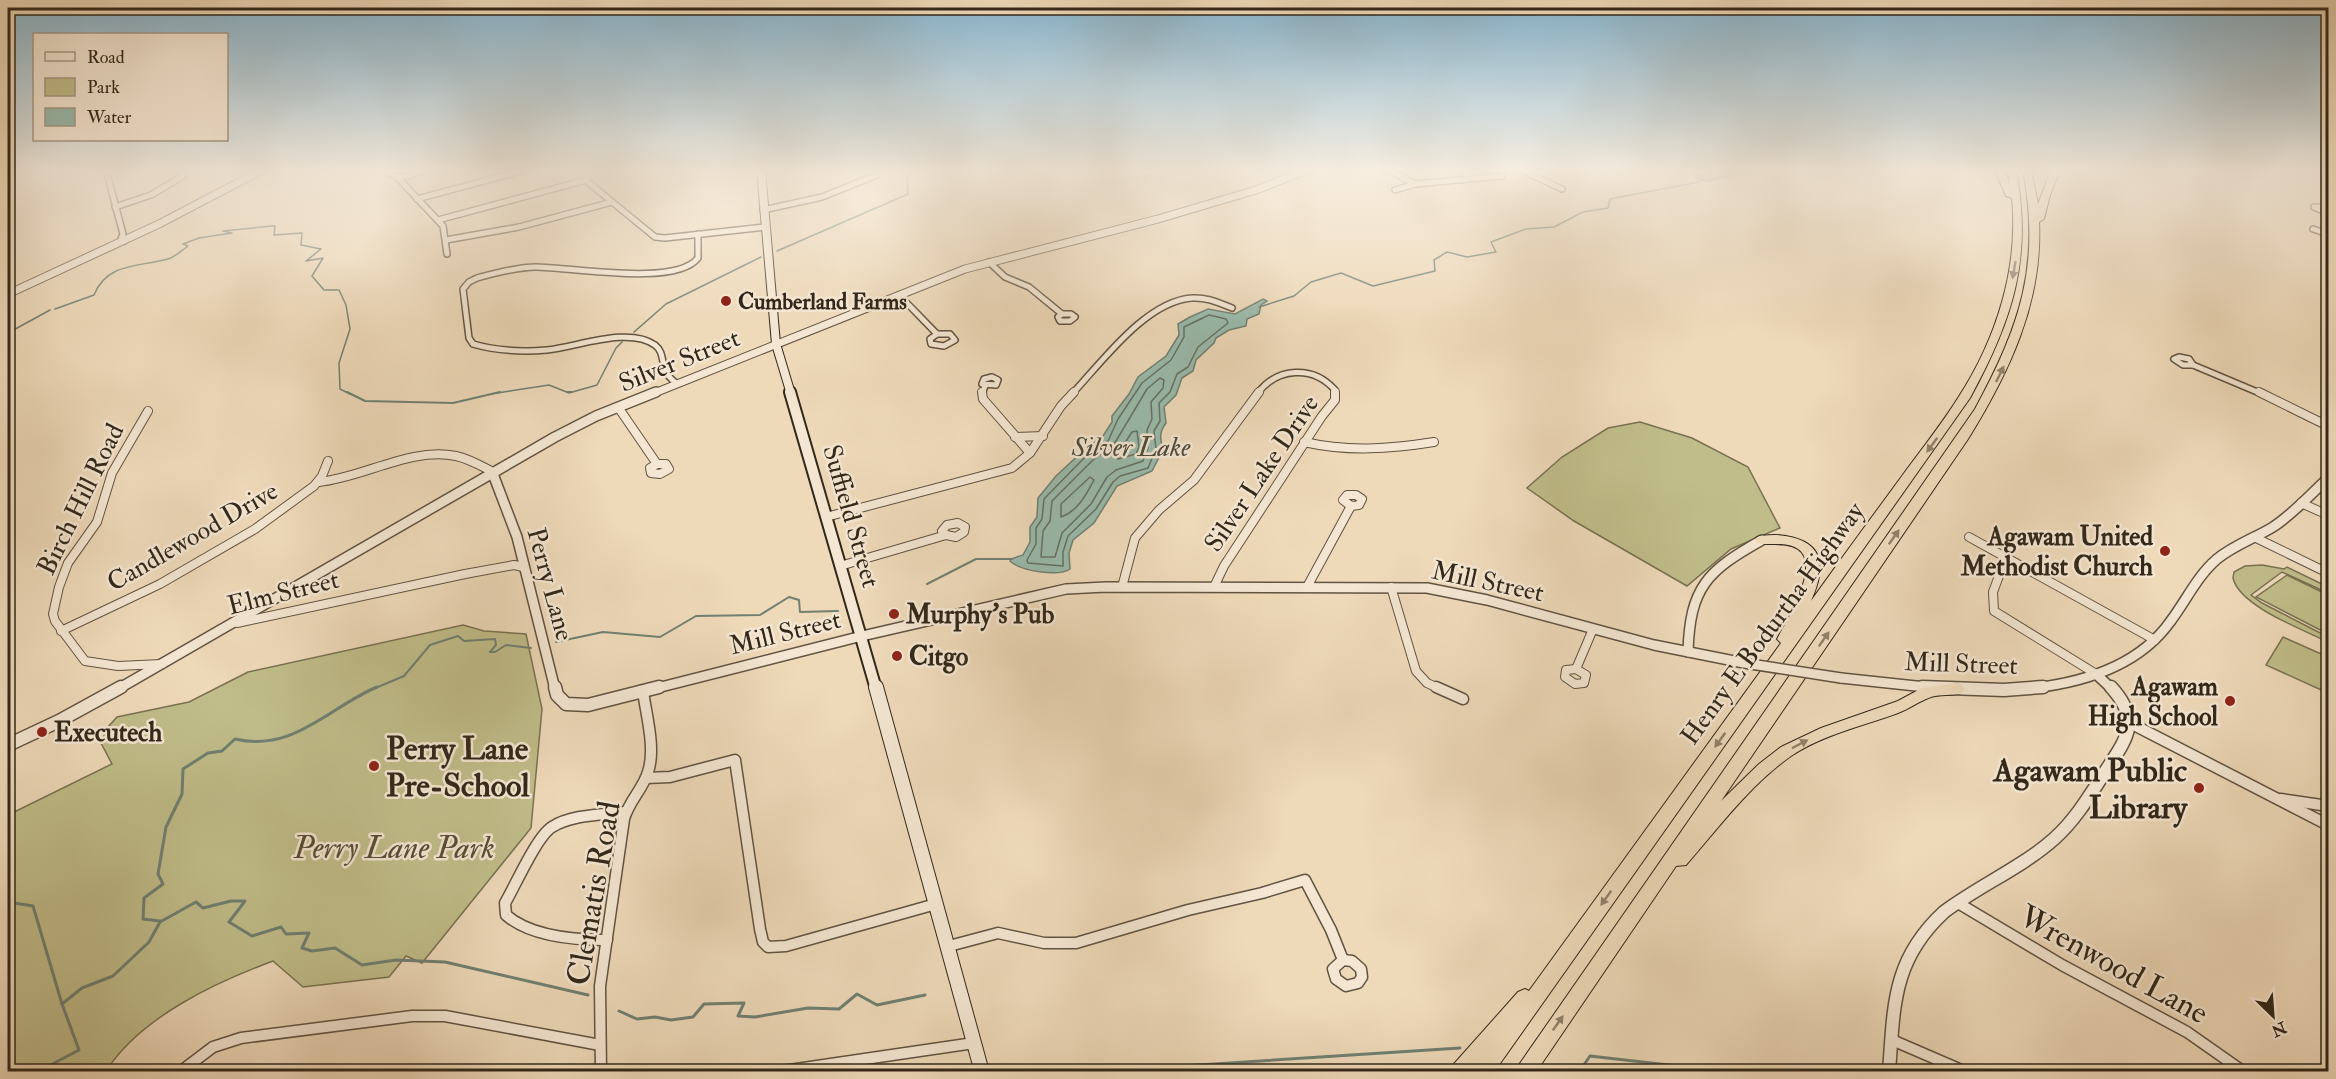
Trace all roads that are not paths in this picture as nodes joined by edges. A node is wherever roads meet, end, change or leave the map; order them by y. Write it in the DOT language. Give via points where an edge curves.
graph roads {
  1 [pos="118,220"];
  2 [pos="166,220"];
  3 [pos="438,220"];
  4 [pos="544,220"];
  5 [pos="634,220"];
  6 [pos="764,220"];
  7 [pos="1153,220"];
  8 [pos="2014,220"];
  9 [pos="2018,220"];
  10 [pos="2035,220"];
  11 [pos="2038,220"];
  12 [pos="765,227"];
  13 [pos="2313,229"];
  14 [pos="698,234"];
  15 [pos="2328,234"];
  16 [pos="2035,236"];
  17 [pos="123,238"];
  18 [pos="446,240"];
  19 [pos="2017,246"];
  20 [pos="447,254"];
  21 [pos="989,262"];
  22 [pos="8,294"];
  23 [pos="899,295"];
  24 [pos="1232,308"];
  25 [pos="1062,314"];
  26 [pos="937,334"];
  27 [pos="776,344"];
  28 [pos="2193,365"];
  29 [pos="677,384"];
  30 [pos="985,386"];
  31 [pos="618,407"];
  32 [pos="148,411"];
  33 [pos="2328,426"];
  34 [pos="1043,436"];
  35 [pos="1015,437"];
  36 [pos="1304,442"];
  37 [pos="1434,442"];
  38 [pos="1030,453"];
  39 [pos="328,461"];
  40 [pos="657,464"];
  41 [pos="494,473"];
  42 [pos="2328,478"];
  43 [pos="319,482"];
  44 [pos="2301,503"];
  45 [pos="1351,506"];
  46 [pos="2328,515"];
  47 [pos="826,517"];
  48 [pos="946,535"];
  49 [pos="1969,537"];
  50 [pos="2254,537"];
  51 [pos="1762,540"];
  52 [pos="2006,557"];
  53 [pos="840,566"];
  54 [pos="523,567"];
  55 [pos="2328,573"];
  56 [pos="1122,587"];
  57 [pos="1214,587"];
  58 [pos="1307,587"];
  59 [pos="1391,587"];
  60 [pos="237,623"];
  61 [pos="1593,629"];
  62 [pos="61,631"];
  63 [pos="862,636"];
  64 [pos="2155,640"];
  65 [pos="1688,652"];
  66 [pos="165,663"];
  67 [pos="1576,669"];
  68 [pos="2096,674"];
  69 [pos="1957,689"];
  70 [pos="643,691"];
  71 [pos="1462,699"];
  72 [pos="566,704"];
  73 [pos="1742,710"];
  74 [pos="2132,724"];
  75 [pos="8,745"];
  76 [pos="646,778"];
  77 [pos="2273,798"];
  78 [pos="2328,806"];
  79 [pos="626,812"];
  80 [pos="2328,825"];
  81 [pos="1958,903"];
  82 [pos="936,904"];
  83 [pos="1628,921"];
  84 [pos="607,940"];
  85 [pos="1574,943"];
  86 [pos="949,946"];
  87 [pos="1343,960"];
  88 [pos="1892,1040"];
  89 [pos="974,1043"];
  90 [pos="600,1045"];
  91 [pos="180,1071"];
  92 [pos="601,1071"];
  93 [pos="776,1071"];
  94 [pos="977,1071"];
  95 [pos="982,1071"];
  96 [pos="1460,1071"];
  97 [pos="1482,1071"];
  98 [pos="1526,1071"];
  99 [pos="1889,1071"];
  100 [pos="1966,1071"];
  101 [pos="2244,1071"];
  1 -- 17 [label="street"];
  2 -- 17 [label="street"];
  3 -- 18 [label="street"];
  4 -- 18 [label="street"];
  5 -- 14 [label="street" via="658,238"];
  6 -- 12 [label="main road, Suffield Street"];
  7 -- 21 [label="street, Silver Street"];
  8 -- 19 [label="highway"];
  9 -- 19 [label="highway, Henry E Bodurtha Highway"];
  10 -- 16 [label="highway, Henry E Bodurtha Highway"];
  11 -- 16 [label="highway"];
  12 -- 14 [label="street"];
  12 -- 27 [label="main road, Suffield Street"];
  13 -- 15 [label="street"];
  14 -- 29 [label="street" via="697,259 680,269 632,274 533,267 476,278 463,289 473,344 539,349 573,347 614,336 634,337 658,348 665,371"];
  83 -- 16 [label="highway, Henry E Bodurtha Highway, one-way" via="1985,403 2021,321 2032,277"];
  17 -- 22 [label="street"];
  18 -- 20 [label="street"];
  19 -- 73 [label="highway, Henry E Bodurtha Highway, one-way" via="2000,326 1964,398"];
  21 -- 23 [label="street, Silver Street"];
  21 -- 25 [label="street"];
  23 -- 26 [label="street"];
  23 -- 27 [label="street, Silver Street"];
  24 -- 34 [label="street" via="1210,299 1192,298 1142,320 1065,401"];
  27 -- 29 [label="street, Silver Street"];
  27 -- 47 [label="main road, Suffield Street"];
  28 -- 33 [label="street"];
  29 -- 31 [label="street, Silver Street"];
  30 -- 35 [label="street" via="984,402"];
  31 -- 40 [label="street"];
  31 -- 41 [label="street, Silver Street" via="583,422"];
  32 -- 62 [label="street, Birch Hill Road" via="112,473 97,522 64,573 53,614"];
  34 -- 35 [label="street"];
  34 -- 38 [label="street"];
  35 -- 38 [label="street"];
  36 -- 37 [label="street" via="1362,451"];
  36 -- 56 [label="street, Silver Lake Drive" via="1335,400 1335,390 1321,378 1304,373 1269,379 1194,480 1159,510 1135,538"];
  36 -- 57 [label="street, Silver Lake Drive"];
  38 -- 47 [label="street" via="1001,472"];
  39 -- 43 [label="street"];
  41 -- 43 [label="street" via="460,457 433,454 351,478"];
  41 -- 54 [label="street, Perry Lane" via="517,537"];
  41 -- 60 [label="street, Silver Street"];
  42 -- 44 [label="street, Mill Street"];
  43 -- 62 [label="street, Candlewood Drive" via="227,546 150,589"];
  44 -- 46 [label="street"];
  44 -- 50 [label="street, Mill Street"];
  45 -- 58 [label="street"];
  47 -- 53 [label="main road, Suffield Street"];
  48 -- 53 [label="street"];
  49 -- 52 [label="street"];
  50 -- 55 [label="street"];
  50 -- 64 [label="street, Mill Street" via="2214,562"];
  51 -- 65 [label="street" via="1722,565 1699,591 1688,621"];
  51 -- 73 [label="highway" via="1786,541 1805,549 1814,560 1814,577"];
  52 -- 64 [label="street"];
  52 -- 68 [label="street" via="1993,597 1994,611"];
  53 -- 63 [label="main road, Suffield Street"];
  54 -- 60 [label="street, Elm Street" via="514,565 465,574"];
  54 -- 72 [label="street, Perry Lane" via="557,695"];
  56 -- 57 [label="street, Mill Street"];
  56 -- 63 [label="street, Mill Street" via="1046,593"];
  57 -- 58 [label="street, Mill Street"];
  58 -- 59 [label="street, Mill Street"];
  59 -- 61 [label="street, Mill Street" via="1459,592"];
  59 -- 71 [label="street" via="1416,671 1427,683"];
  60 -- 66 [label="street, Elm Street"];
  61 -- 65 [label="street, Mill Street"];
  61 -- 67 [label="street"];
  62 -- 66 [label="street, Birch Hill Road" via="90,663"];
  63 -- 70 [label="street, Mill Street"];
  63 -- 82 [label="main road, Suffield Street"];
  64 -- 68 [label="street, Mill Street" via="2126,661"];
  65 -- 69 [label="street, Mill Street, bridge" via="1841,678"];
  66 -- 75 [label="street, Elm Street"];
  68 -- 69 [label="street, Mill Street" via="2031,688"];
  68 -- 74 [label="street" via="2122,701"];
  83 -- 69 [label="highway, one-way" via="1737,794 1776,759 1812,738 1904,705 1927,692"];
  70 -- 72 [label="street, Mill Street" via="584,705"];
  70 -- 76 [label="street, Clematis Road" via="650,764"];
  73 -- 85 [label="highway, Henry E Bodurtha Highway, one-way"];
  74 -- 77 [label="street"];
  74 -- 81 [label="street" via="2121,749 2066,827 2046,846"];
  76 -- 79 [label="street, Clematis Road" via="629,800"];
  76 -- 82 [label="street" via="670,777 735,760 759,924 763,942 768,946 786,946"];
  77 -- 78 [label="street"];
  77 -- 80 [label="street"];
  79 -- 84 [label="street, Clematis Road"];
  79 -- 84 [label="street" via="568,820 552,827 542,837 505,903 506,915 514,922 573,939"];
  81 -- 88 [label="street" via="1931,924 1910,953 1900,981"];
  81 -- 101 [label="street, Wrenwood Lane" via="2024,944 2194,1036"];
  82 -- 86 [label="main road, Suffield Street"];
  98 -- 83 [label="highway, Henry E Bodurtha Highway, one-way"];
  84 -- 90 [label="street, Clematis Road" via="600,986"];
  85 -- 96 [label="highway"];
  85 -- 97 [label="highway, Henry E Bodurtha Highway"];
  86 -- 87 [label="street" via="998,933 1044,943 1076,943 1305,880"];
  86 -- 89 [label="main road, Suffield Street"];
  88 -- 99 [label="street"];
  88 -- 100 [label="street"];
  89 -- 93 [label="street"];
  89 -- 94 [label="main road, Suffield Street"];
  89 -- 95 [label="main road, Suffield Street"];
  90 -- 91 [label="street" via="445,1016 412,1016 241,1038 213,1047"];
  90 -- 92 [label="street, Clematis Road"];
}
